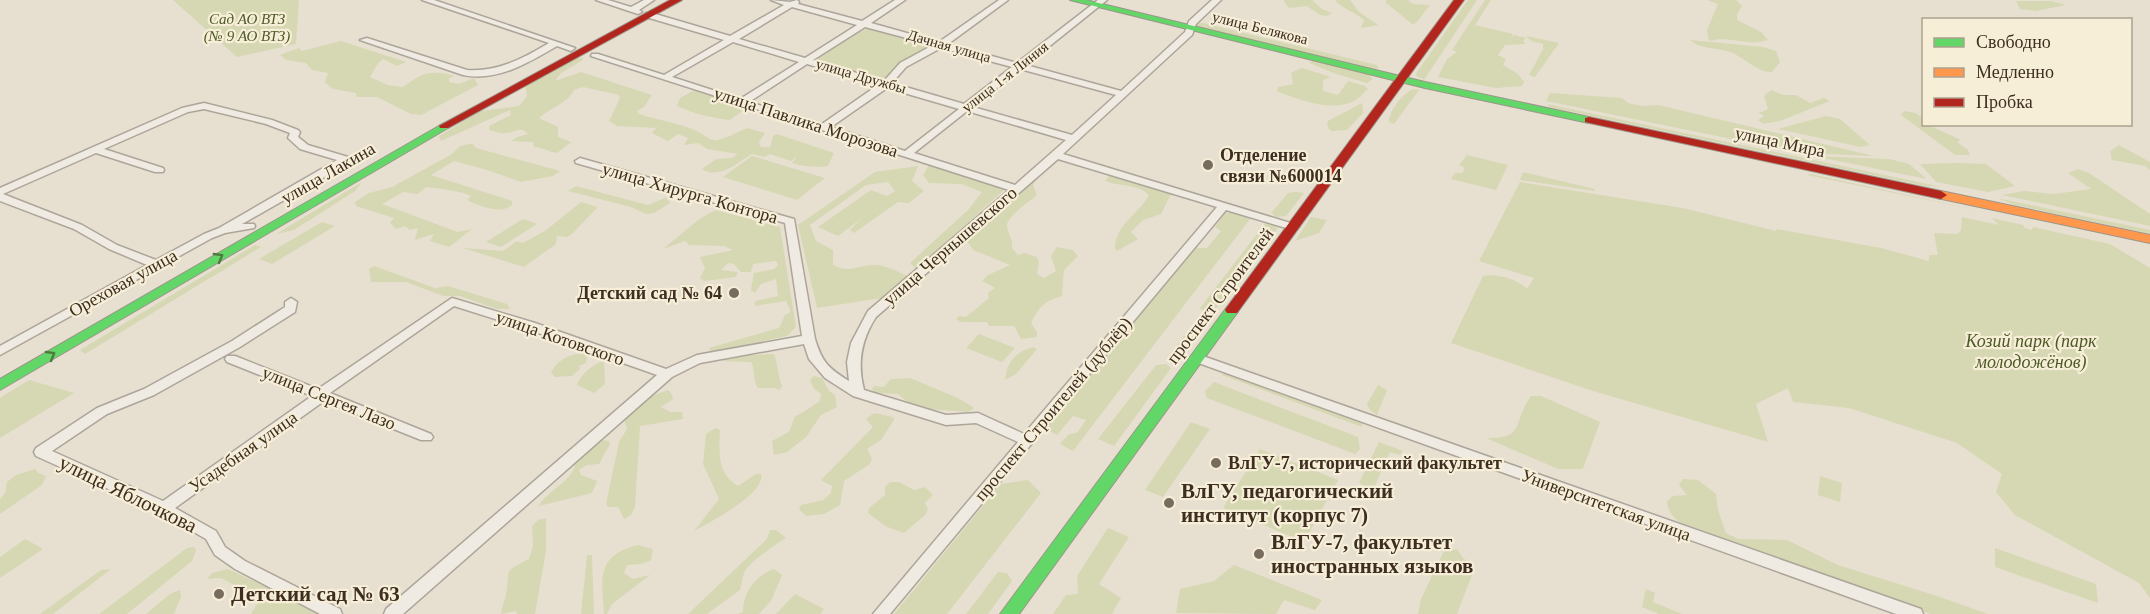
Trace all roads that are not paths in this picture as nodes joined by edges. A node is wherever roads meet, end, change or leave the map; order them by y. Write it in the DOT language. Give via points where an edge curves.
graph roads {
  1 [pos="426,0"];
  2 [pos="600,0"];
  3 [pos="650,0"];
  4 [pos="662,0"];
  5 [pos="678,0"];
  6 [pos="775,0"];
  7 [pos="901,0"];
  8 [pos="1004,0"];
  9 [pos="1075,0"];
  10 [pos="1217,0"];
  11 [pos="1459,0"];
  12 [pos="795,2"];
  13 [pos="1100,3"];
  14 [pos="640,12"];
  15 [pos="865,23"];
  16 [pos="1191,28"];
  17 [pos="732,39"];
  18 [pos="364,40"];
  19 [pos="556,43"];
  20 [pos="942,44"];
  21 [pos="571,48"];
  22 [pos="595,57"];
  23 [pos="807,60"];
  24 [pos="1018,66"];
  25 [pos="665,78"];
  26 [pos="1402,79"];
  27 [pos="886,84"];
  28 [pos="1122,94"];
  29 [pos="742,102"];
  30 [pos="968,107"];
  31 [pos="823,128"];
  32 [pos="1073,139"];
  33 [pos="96,150"];
  34 [pos="907,154"];
  35 [pos="1056,155"];
  36 [pos="580,161"];
  37 [pos="159,170"];
  38 [pos="1016,189"];
  39 [pos="0,192"];
  40 [pos="0,197"];
  41 [pos="1225,205"];
  42 [pos="250,226"];
  43 [pos="1293,226"];
  44 [pos="223,230"];
  45 [pos="2150,239"];
  46 [pos="155,264"];
  47 [pos="452,302"];
  48 [pos="291,303"];
  49 [pos="809,339"];
  50 [pos="0,351"];
  51 [pos="1197,358"];
  52 [pos="231,359"];
  53 [pos="0,371"];
  54 [pos="667,374"];
  55 [pos="0,385"];
  56 [pos="858,393"];
  57 [pos="321,395"];
  58 [pos="426,437"];
  59 [pos="1025,440"];
  60 [pos="164,508"];
  61 [pos="334,614"];
  62 [pos="392,614"];
  63 [pos="881,614"];
  64 [pos="1009,614"];
  65 [pos="1915,614"];
  1 -- 19 [label="street"];
  2 -- 14 [label="street, улица Дружбы"];
  3 -- 14 [label="street"];
  4 -- 14 [label="main road, улица Лакина"];
  5 -- 14 [label="main road, улица Лакина"];
  6 -- 12 [label="street, Дачная улица"];
  7 -- 15 [label="street"];
  8 -- 20 [label="street"];
  9 -- 13 [label="main road, улица Белякова"];
  10 -- 16 [label="street, улица Чернышевского"];
  11 -- 26 [label="main road, проспект Строителей"];
  12 -- 15 [label="street, Дачная улица"];
  12 -- 17 [label="street"];
  13 -- 16 [label="main road, улица Белякова"];
  13 -- 24 [label="street, улица 1-я Линия"];
  14 -- 17 [label="street, улица Дружбы"];
  14 -- 21 [label="main road, улица Лакина"];
  55 -- 14 [label="main road, улица Лакина, one-way"];
  15 -- 20 [label="street, Дачная улица"];
  15 -- 23 [label="street"];
  16 -- 26 [label="main road, улица Белякова"];
  16 -- 28 [label="street, улица Чернышевского"];
  17 -- 23 [label="street, улица Дружбы"];
  17 -- 25 [label="street"];
  18 -- 19 [label="street" via="479,75 498,73"];
  19 -- 21 [label="street"];
  20 -- 24 [label="street, Дачная улица"];
  20 -- 27 [label="street" via="903,65"];
  21 -- 42 [label="main road, улица Лакина"];
  22 -- 25 [label="street, улица Павлика Морозова"];
  23 -- 27 [label="street, улица Дружбы"];
  23 -- 29 [label="street"];
  24 -- 28 [label="street, Дачная улица"];
  24 -- 30 [label="street, улица 1-я Линия"];
  25 -- 29 [label="street, улица Павлика Морозова"];
  26 -- 43 [label="main road, проспект Строителей"];
  26 -- 45 [label="main road, улица Мира"];
  27 -- 30 [label="street, улица Дружбы"];
  27 -- 31 [label="street"];
  28 -- 32 [label="street, улица Чернышевского"];
  29 -- 31 [label="street, улица Павлика Морозова"];
  30 -- 32 [label="street, улица Дружбы"];
  30 -- 34 [label="street, улица 1-я Линия"];
  31 -- 34 [label="street, улица Павлика Морозова"];
  32 -- 35 [label="street, улица Чернышевского"];
  33 -- 37 [label="street"];
  33 -- 39 [label="street"];
  33 -- 44 [label="street" via="185,110 204,106 269,122 295,132 293,138 304,147 344,159"];
  34 -- 38 [label="street, улица Павлика Морозова"];
  35 -- 38 [label="street, улица Чернышевского"];
  35 -- 41 [label="street"];
  36 -- 49 [label="street, улица Хирурга Контора" via="790,221"];
  38 -- 56 [label="street, улица Чернышевского" via="872,314 859,331 852,371"];
  40 -- 46 [label="street" via="78,227"];
  41 -- 43 [label="street"];
  41 -- 59 [label="street, проспект Строителей (дублёр)"];
  42 -- 44 [label="street, Ореховая улица"];
  42 -- 53 [label="main road, улица Лакина"];
  43 -- 51 [label="main road, проспект Строителей"];
  44 -- 46 [label="street, Ореховая улица"];
  46 -- 50 [label="street, Ореховая улица"];
  47 -- 54 [label="street, улица Котовского"];
  47 -- 57 [label="street, Усадебная улица"];
  48 -- 60 [label="street, улица Яблочкова" via="291,309 236,344 149,393 102,411 41,452"];
  49 -- 54 [label="street" via="697,359"];
  49 -- 56 [label="street" via="815,359 830,375"];
  51 -- 64 [label="main road, проспект Строителей"];
  51 -- 65 [label="street, Университетская улица"];
  52 -- 57 [label="street, улица Сергея Лазо"];
  54 -- 62 [label="street"];
  56 -- 59 [label="street" via="946,420 978,418"];
  57 -- 58 [label="street, улица Сергея Лазо"];
  57 -- 60 [label="street, Усадебная улица"];
  59 -- 63 [label="street, проспект Строителей (дублёр)"];
  60 -- 61 [label="street, улица Яблочкова" via="211,535 220,551 240,565"];
}
